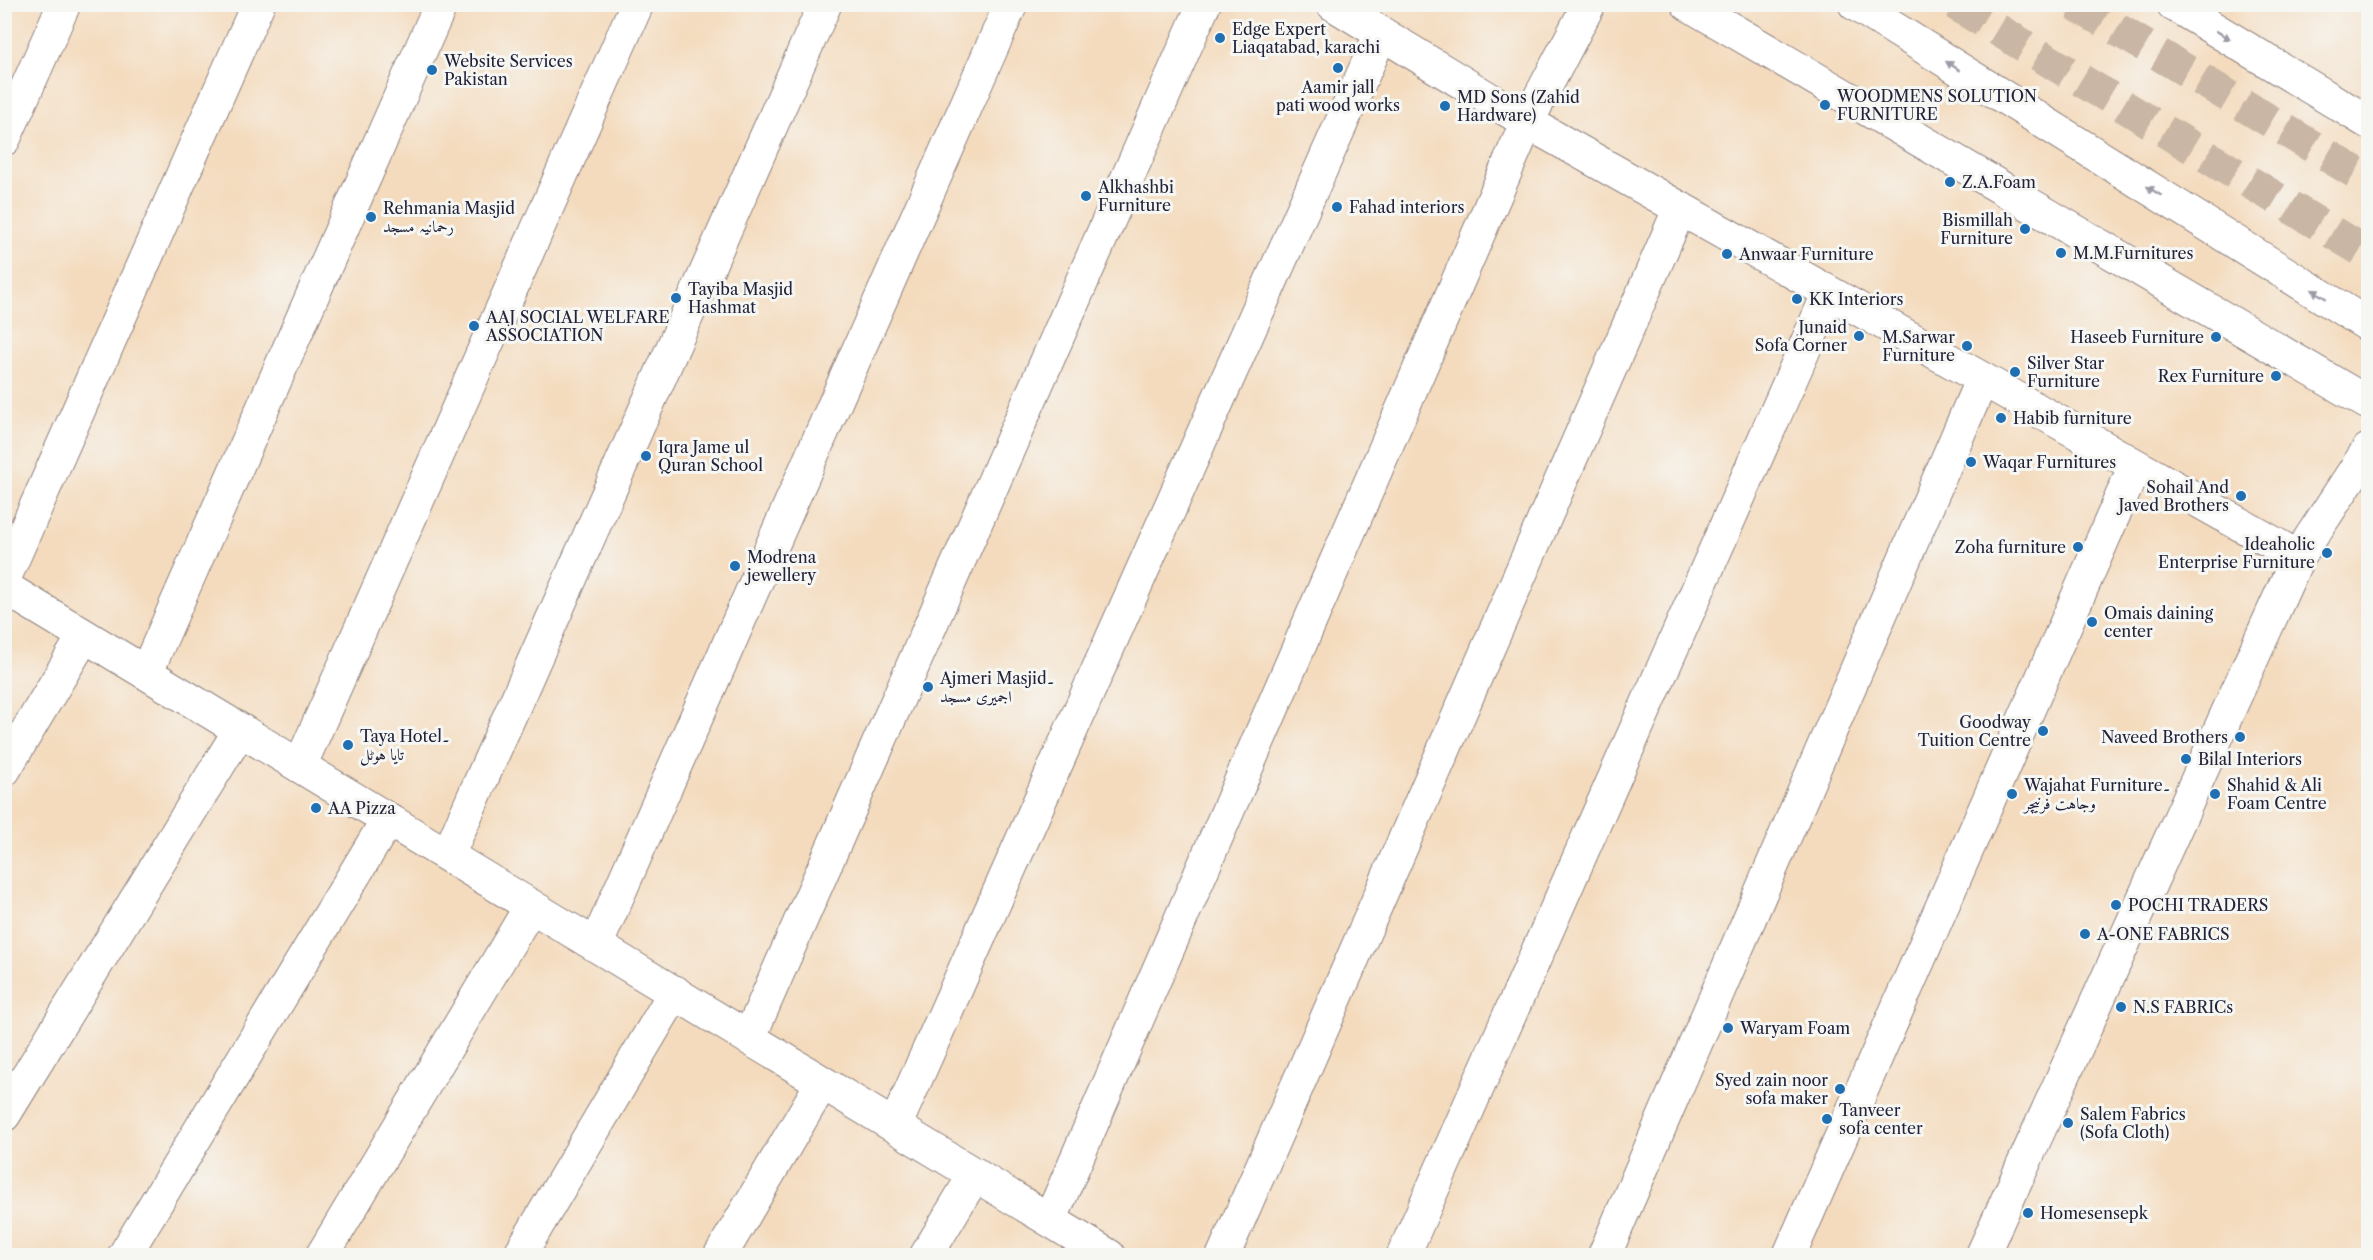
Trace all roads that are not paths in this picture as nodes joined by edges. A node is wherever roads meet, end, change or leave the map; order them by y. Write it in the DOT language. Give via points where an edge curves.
graph roads {
  1 [pos="64,4"];
  2 [pos="258,4"];
  3 [pos="441,4"];
  4 [pos="637,4"];
  5 [pos="825,4"];
  6 [pos="1011,4"];
  7 [pos="1204,4"];
  8 [pos="1333,4"];
  9 [pos="1589,4"];
  10 [pos="1688,4"];
  11 [pos="1855,4"];
  12 [pos="2172,4"];
  13 [pos="1381,34"];
  14 [pos="1527,122"];
  15 [pos="2368,122"];
  16 [pos="4,139"];
  17 [pos="1680,208"];
  18 [pos="1830,293"];
  19 [pos="2368,326"];
  20 [pos="1982,379"];
  21 [pos="2368,404"];
  22 [pos="2368,450"];
  23 [pos="2135,466"];
  24 [pos="2298,557"];
  25 [pos="4,579"];
  26 [pos="4,587"];
  27 [pos="84,636"];
  28 [pos="146,673"];
  29 [pos="240,730"];
  30 [pos="300,766"];
  31 [pos="4,770"];
  32 [pos="388,819"];
  33 [pos="448,855"];
  34 [pos="531,906"];
  35 [pos="596,945"];
  36 [pos="675,992"];
  37 [pos="749,1038"];
  38 [pos="822,1083"];
  39 [pos="4,1115"];
  40 [pos="895,1126"];
  41 [pos="975,1174"];
  42 [pos="1050,1220"];
  43 [pos="123,1256"];
  44 [pos="322,1256"];
  45 [pos="519,1256"];
  46 [pos="720,1256"];
  47 [pos="926,1256"];
  48 [pos="1110,1256"];
  49 [pos="1223,1256"];
  50 [pos="1404,1256"];
  51 [pos="1604,1256"];
  52 [pos="1789,1256"];
  53 [pos="1982,1256"];
  1 -- 16 [label="street"];
  2 -- 25 [label="street"];
  3 -- 28 [label="street"];
  4 -- 30 [label="street"];
  5 -- 33 [label="street"];
  6 -- 35 [label="street"];
  7 -- 37 [label="street"];
  8 -- 13 [label="street"];
  9 -- 14 [label="street"];
  10 -- 21 [label="street"];
  19 -- 11 [label="street, one-way"];
  12 -- 15 [label="street, one-way"];
  13 -- 14 [label="street"];
  13 -- 40 [label="street"];
  14 -- 17 [label="street"];
  14 -- 42 [label="street"];
  17 -- 18 [label="street"];
  17 -- 49 [label="street"];
  18 -- 20 [label="street"];
  18 -- 50 [label="street"];
  20 -- 23 [label="street"];
  20 -- 51 [label="street"];
  22 -- 24 [label="street"];
  23 -- 24 [label="street"];
  23 -- 52 [label="street"];
  24 -- 53 [label="street"];
  26 -- 27 [label="street"];
  27 -- 28 [label="street"];
  27 -- 31 [label="street"];
  28 -- 29 [label="street"];
  29 -- 30 [label="street"];
  29 -- 39 [label="street"];
  30 -- 32 [label="street"];
  32 -- 33 [label="street"];
  32 -- 43 [label="street"];
  33 -- 34 [label="street"];
  34 -- 35 [label="street"];
  34 -- 44 [label="street"];
  35 -- 36 [label="street"];
  36 -- 37 [label="street"];
  36 -- 45 [label="street"];
  37 -- 38 [label="street"];
  38 -- 40 [label="street"];
  38 -- 46 [label="street"];
  40 -- 41 [label="street"];
  41 -- 42 [label="street"];
  41 -- 47 [label="street"];
  42 -- 48 [label="street"];
}
